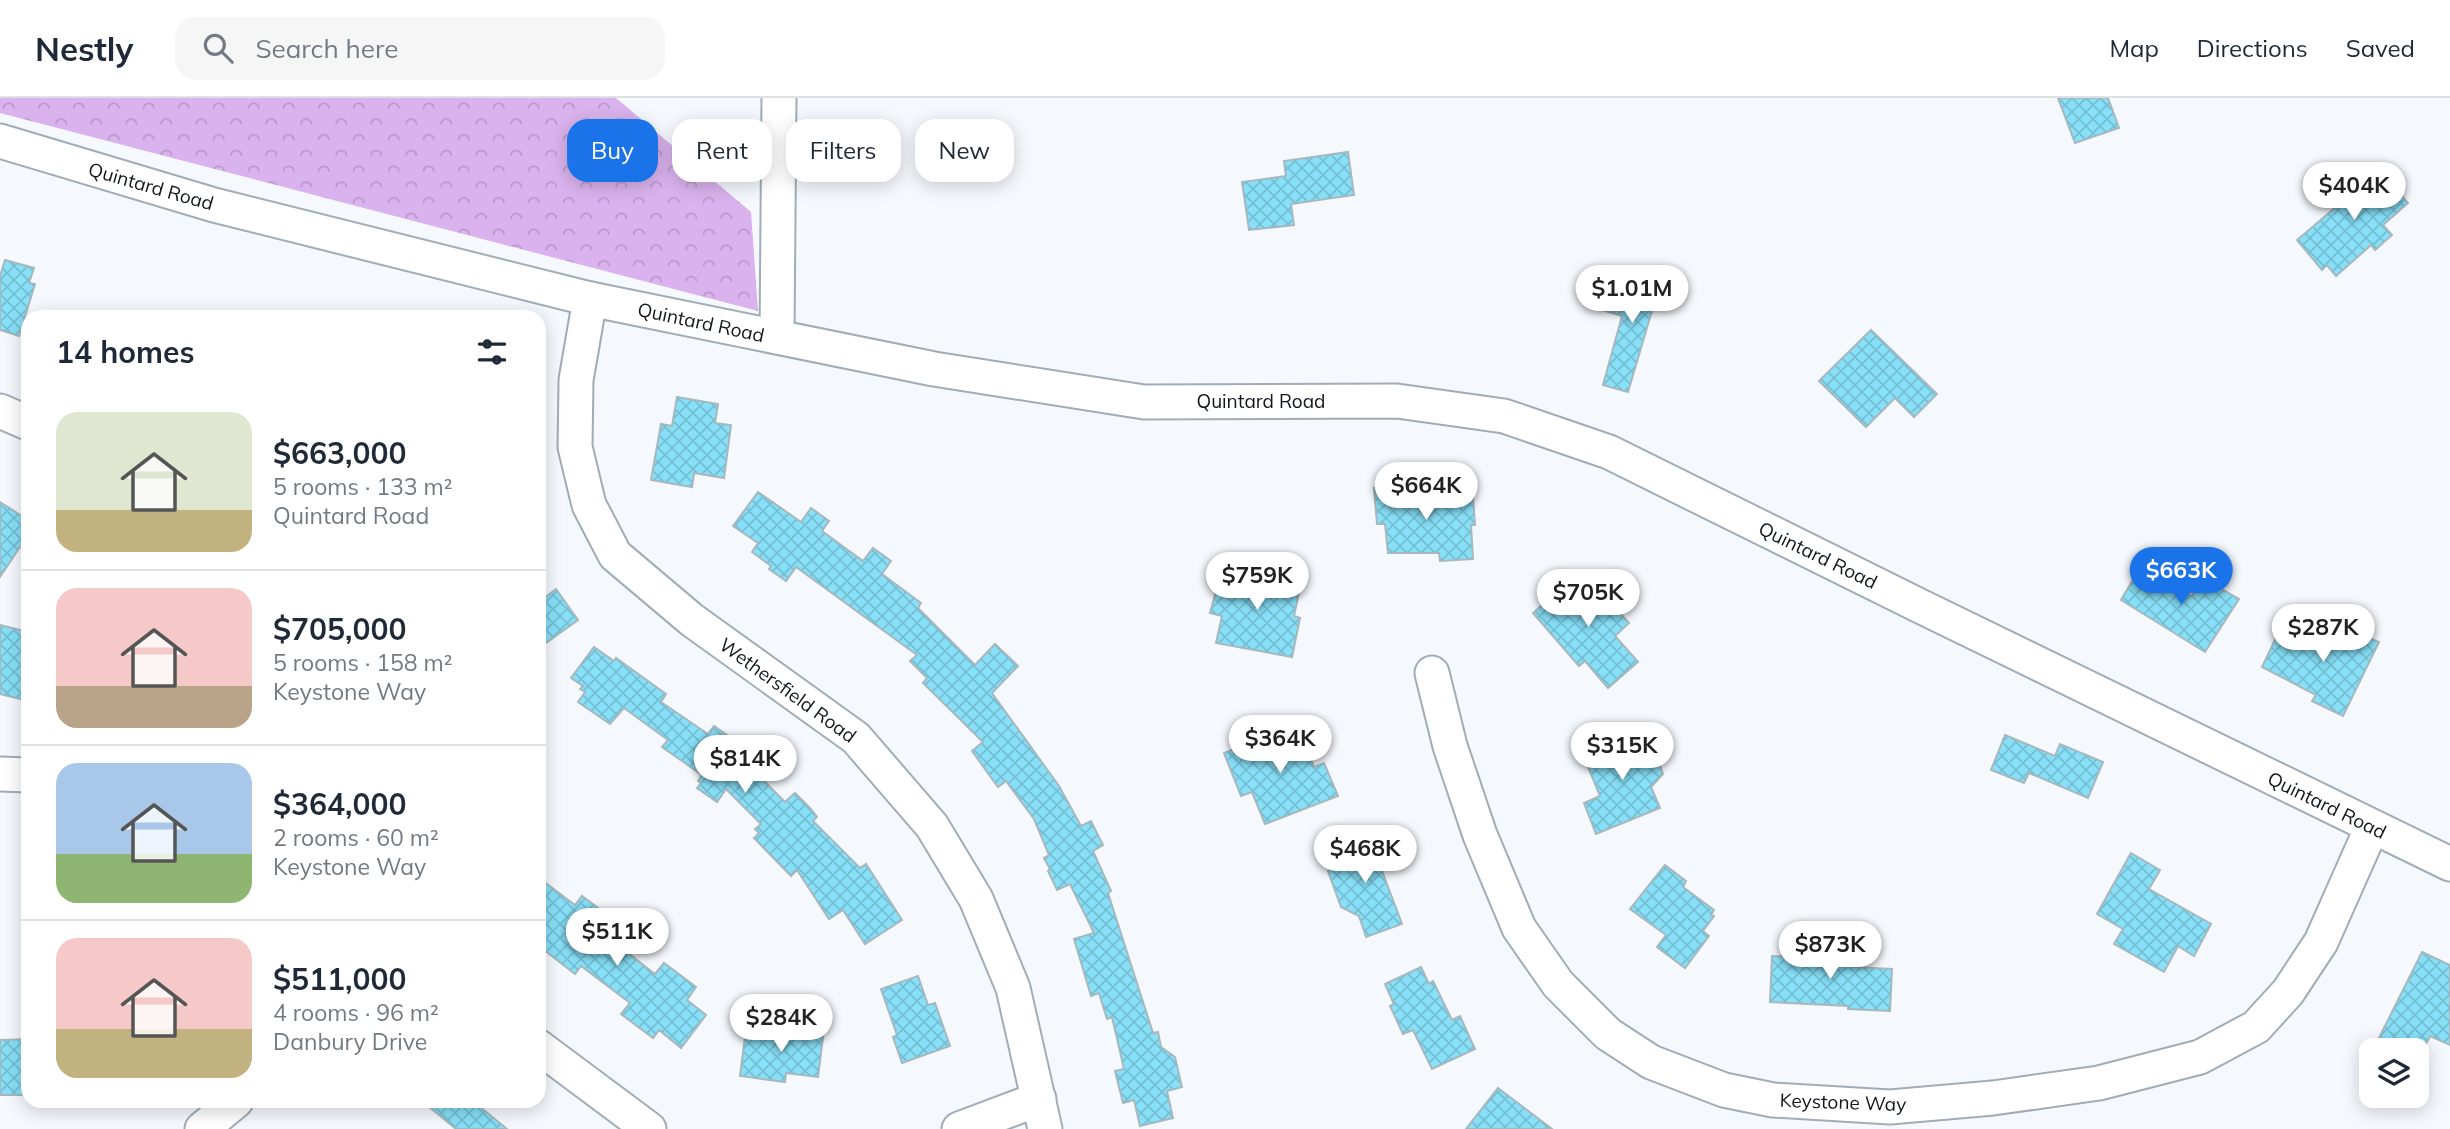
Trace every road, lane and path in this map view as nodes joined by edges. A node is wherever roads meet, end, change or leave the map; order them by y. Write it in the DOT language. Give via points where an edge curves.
graph roads {
  1 [pos="779,98"];
  2 [pos="0,141"];
  3 [pos="590,299"];
  4 [pos="777,337"];
  5 [pos="0,411"];
  6 [pos="21,420"];
  7 [pos="1432,673"];
  8 [pos="0,774"];
  9 [pos="21,775"];
  10 [pos="2372,827"];
  11 [pos="2450,864"];
  12 [pos="546,1052"];
  13 [pos="228,1108"];
  14 [pos="1042,1114"];
  15 [pos="202,1129"];
  16 [pos="649,1129"];
  17 [pos="959,1129"];
  1 -- 4 [label="street"];
  2 -- 3 [label="street, Quintard Road" via="214,205"];
  3 -- 4 [label="street, Quintard Road"];
  3 -- 14 [label="street, Wethersfield Road" via="576,380 575,447 589,505 615,555 692,620 856,738 932,826 976,899 1013,988"];
  4 -- 10 [label="street, Quintard Road" via="934,369 1144,402 1397,401 1504,415 1609,452"];
  5 -- 6 [label="street"];
  7 -- 10 [label="street, Keystone Way" via="1480,835 1519,928 1558,984 1608,1034 1651,1062 1724,1090 1773,1100 1890,1107 1993,1098 2099,1083 2200,1057 2256,1027 2288,992 2320,942"];
  8 -- 9 [label="street"];
  10 -- 11 [label="street, Quintard Road"];
  12 -- 16 [label="street"];
  13 -- 15 [label="street"];
  14 -- 17 [label="street"];
}
